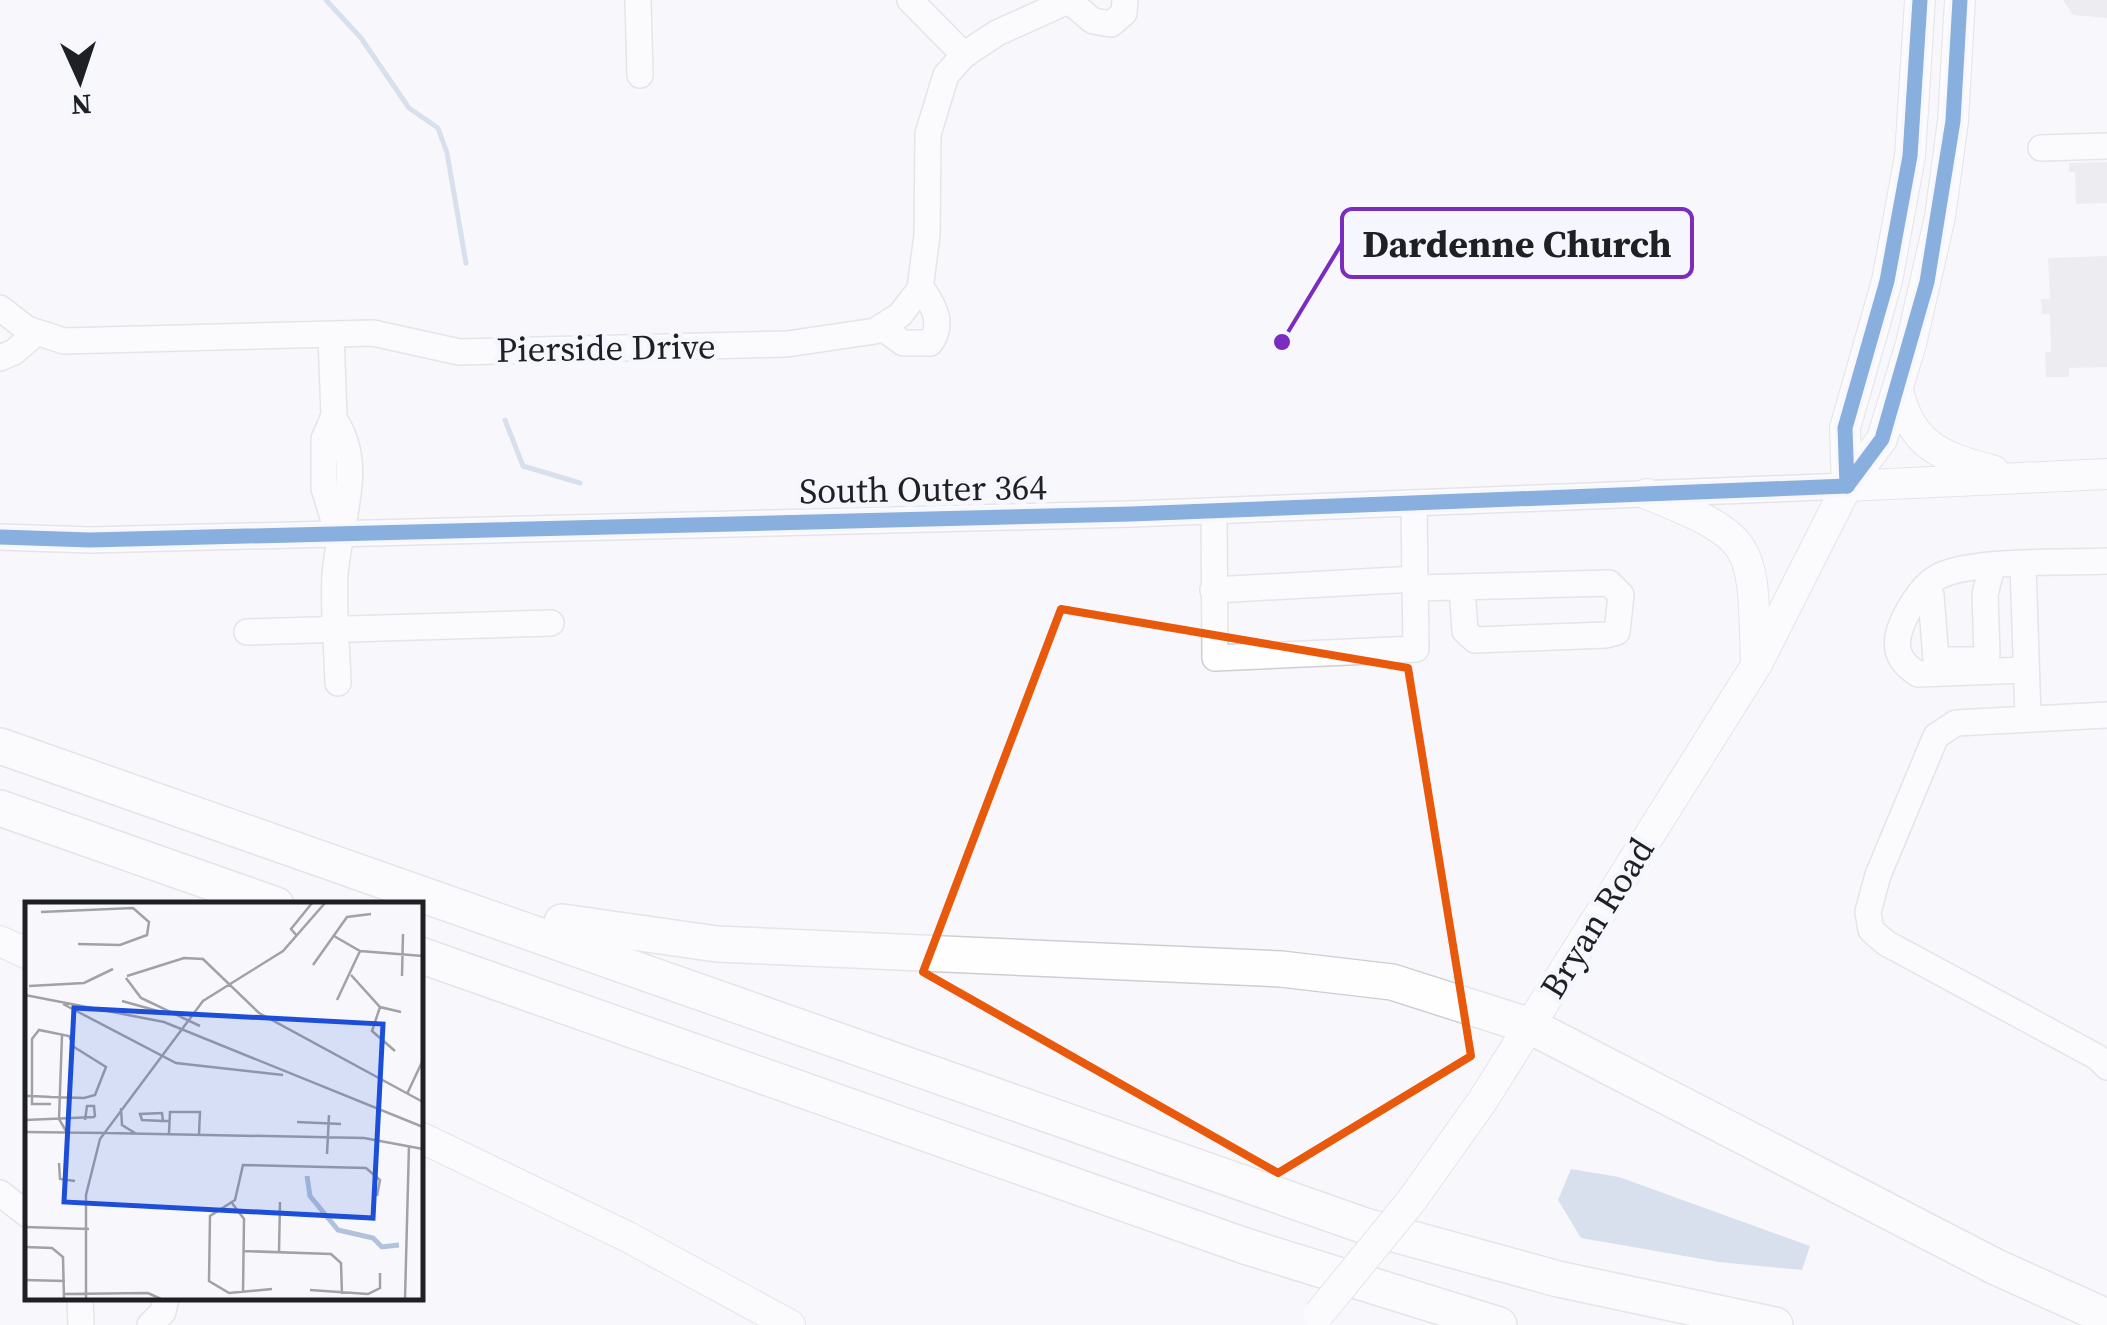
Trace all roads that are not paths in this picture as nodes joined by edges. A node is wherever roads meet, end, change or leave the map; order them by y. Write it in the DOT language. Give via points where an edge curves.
graph roads {
  1 [pos="638,0"];
  2 [pos="910,0"];
  3 [pos="1125,0"];
  4 [pos="1920,0"];
  5 [pos="1960,0"];
  6 [pos="1069,1"];
  7 [pos="964,55"];
  8 [pos="640,75"];
  9 [pos="2107,146"];
  10 [pos="2041,148"];
  11 [pos="921,287"];
  12 [pos="0,308"];
  13 [pos="881,327"];
  14 [pos="36,332"];
  15 [pos="331,336"];
  16 [pos="0,358"];
  17 [pos="1898,391"];
  18 [pos="2107,474"];
  19 [pos="2020,478"];
  20 [pos="1847,486"];
  21 [pos="1647,494"];
  22 [pos="1414,504"];
  23 [pos="1214,512"];
  24 [pos="338,534"];
  25 [pos="0,537"];
  26 [pos="2107,562"];
  27 [pos="2023,565"];
  28 [pos="1992,567"];
  29 [pos="1415,584"];
  30 [pos="1462,587"];
  31 [pos="1926,587"];
  32 [pos="1213,590"];
  33 [pos="551,623"];
  34 [pos="336,630"];
  35 [pos="247,632"];
  36 [pos="1756,664"];
  37 [pos="2026,670"];
  38 [pos="338,682"];
  39 [pos="2107,715"];
  40 [pos="2028,716"];
  41 [pos="0,746"];
  42 [pos="0,808"];
  43 [pos="416,891"];
  44 [pos="267,902"];
  45 [pos="0,941"];
  46 [pos="25,953"];
  47 [pos="422,956"];
  48 [pos="1530,1026"];
  49 [pos="2107,1068"];
  50 [pos="422,1138"];
  51 [pos="0,1193"];
  52 [pos="25,1213"];
  53 [pos="1245,1246"];
  54 [pos="80,1300"];
  55 [pos="165,1300"];
  56 [pos="2107,1317"];
  57 [pos="1314,1320"];
  58 [pos="81,1325"];
  59 [pos="150,1325"];
  60 [pos="790,1325"];
  61 [pos="1427,1325"];
  62 [pos="1499,1325"];
  63 [pos="1775,1325"];
  1 -- 8 [label="street"];
  2 -- 7 [label="street"];
  3 -- 6 [label="street" via="1119,20 1103,24"];
  4 -- 20 [label="main road" via="1910,156 1888,281 1845,428"];
  5 -- 17 [label="main road, Bryan Road" via="1940,217"];
  6 -- 7 [label="street"];
  7 -- 11 [label="street" via="946,75 931,118"];
  9 -- 10 [label="street"];
  11 -- 13 [label="street, Pierside Drive"];
  11 -- 13 [label="street" via="937,318 938,333 930,343 902,342"];
  12 -- 14 [label="street, Pierside Drive"];
  13 -- 15 [label="street, Pierside Drive" via="787,344 478,351 373,333"];
  14 -- 15 [label="street, Pierside Drive" via="64,341"];
  14 -- 16 [label="street"];
  15 -- 24 [label="street" via="333,418 324,439 324,488"];
  17 -- 19 [label="main road" via="1912,429 1927,444"];
  17 -- 20 [label="main road, Bryan Road" via="1882,439"];
  18 -- 19 [label="main road"];
  19 -- 20 [label="main road"];
  20 -- 21 [label="street, South Outer 364"];
  20 -- 36 [label="main road, Bryan Road"];
  21 -- 22 [label="street, South Outer 364"];
  21 -- 36 [label="main road" via="1704,517 1740,543 1754,594"];
  22 -- 23 [label="street, South Outer 364"];
  22 -- 29 [label="street"];
  23 -- 24 [label="street, South Outer 364"];
  23 -- 32 [label="street"];
  24 -- 25 [label="street, South Outer 364"];
  24 -- 34 [label="street"];
  26 -- 27 [label="street"];
  27 -- 28 [label="street"];
  27 -- 37 [label="street"];
  28 -- 31 [label="street" via="1947,572"];
  28 -- 31 [label="street" via="1984,660 1936,660"];
  29 -- 30 [label="street"];
  29 -- 32 [label="street"];
  29 -- 32 [label="street" via="1416,649 1216,658"];
  30 -- 30 [label="street" via="1609,584 1621,595 1622,624 1606,635 1475,640 1465,631"];
  31 -- 37 [label="street" via="1900,628 1896,649 1906,667 1918,674"];
  33 -- 34 [label="street"];
  34 -- 35 [label="street"];
  34 -- 38 [label="street"];
  36 -- 48 [label="main road, Bryan Road"];
  37 -- 40 [label="street"];
  39 -- 40 [label="street"];
  40 -- 49 [label="street" via="1956,723 1936,736 1878,875 1868,912 1872,930 2097,1056"];
  41 -- 43 [label="highway"];
  42 -- 44 [label="highway"];
  43 -- 48 [label="highway" via="676,941 1349,974"];
  43 -- 63 [label="highway" via="1366,1226 1558,1279"];
  45 -- 46 [label="main road"];
  47 -- 53 [label="highway"];
  48 -- 56 [label="highway"];
  48 -- 57 [label="main road, Bryan Road, bridge" via="1462,1133"];
  50 -- 60 [label="main road" via="628,1236"];
  51 -- 52 [label="street"];
  53 -- 61 [label="highway"];
  53 -- 62 [label="highway"];
  54 -- 58 [label="street"];
  55 -- 59 [label="street"];
}
